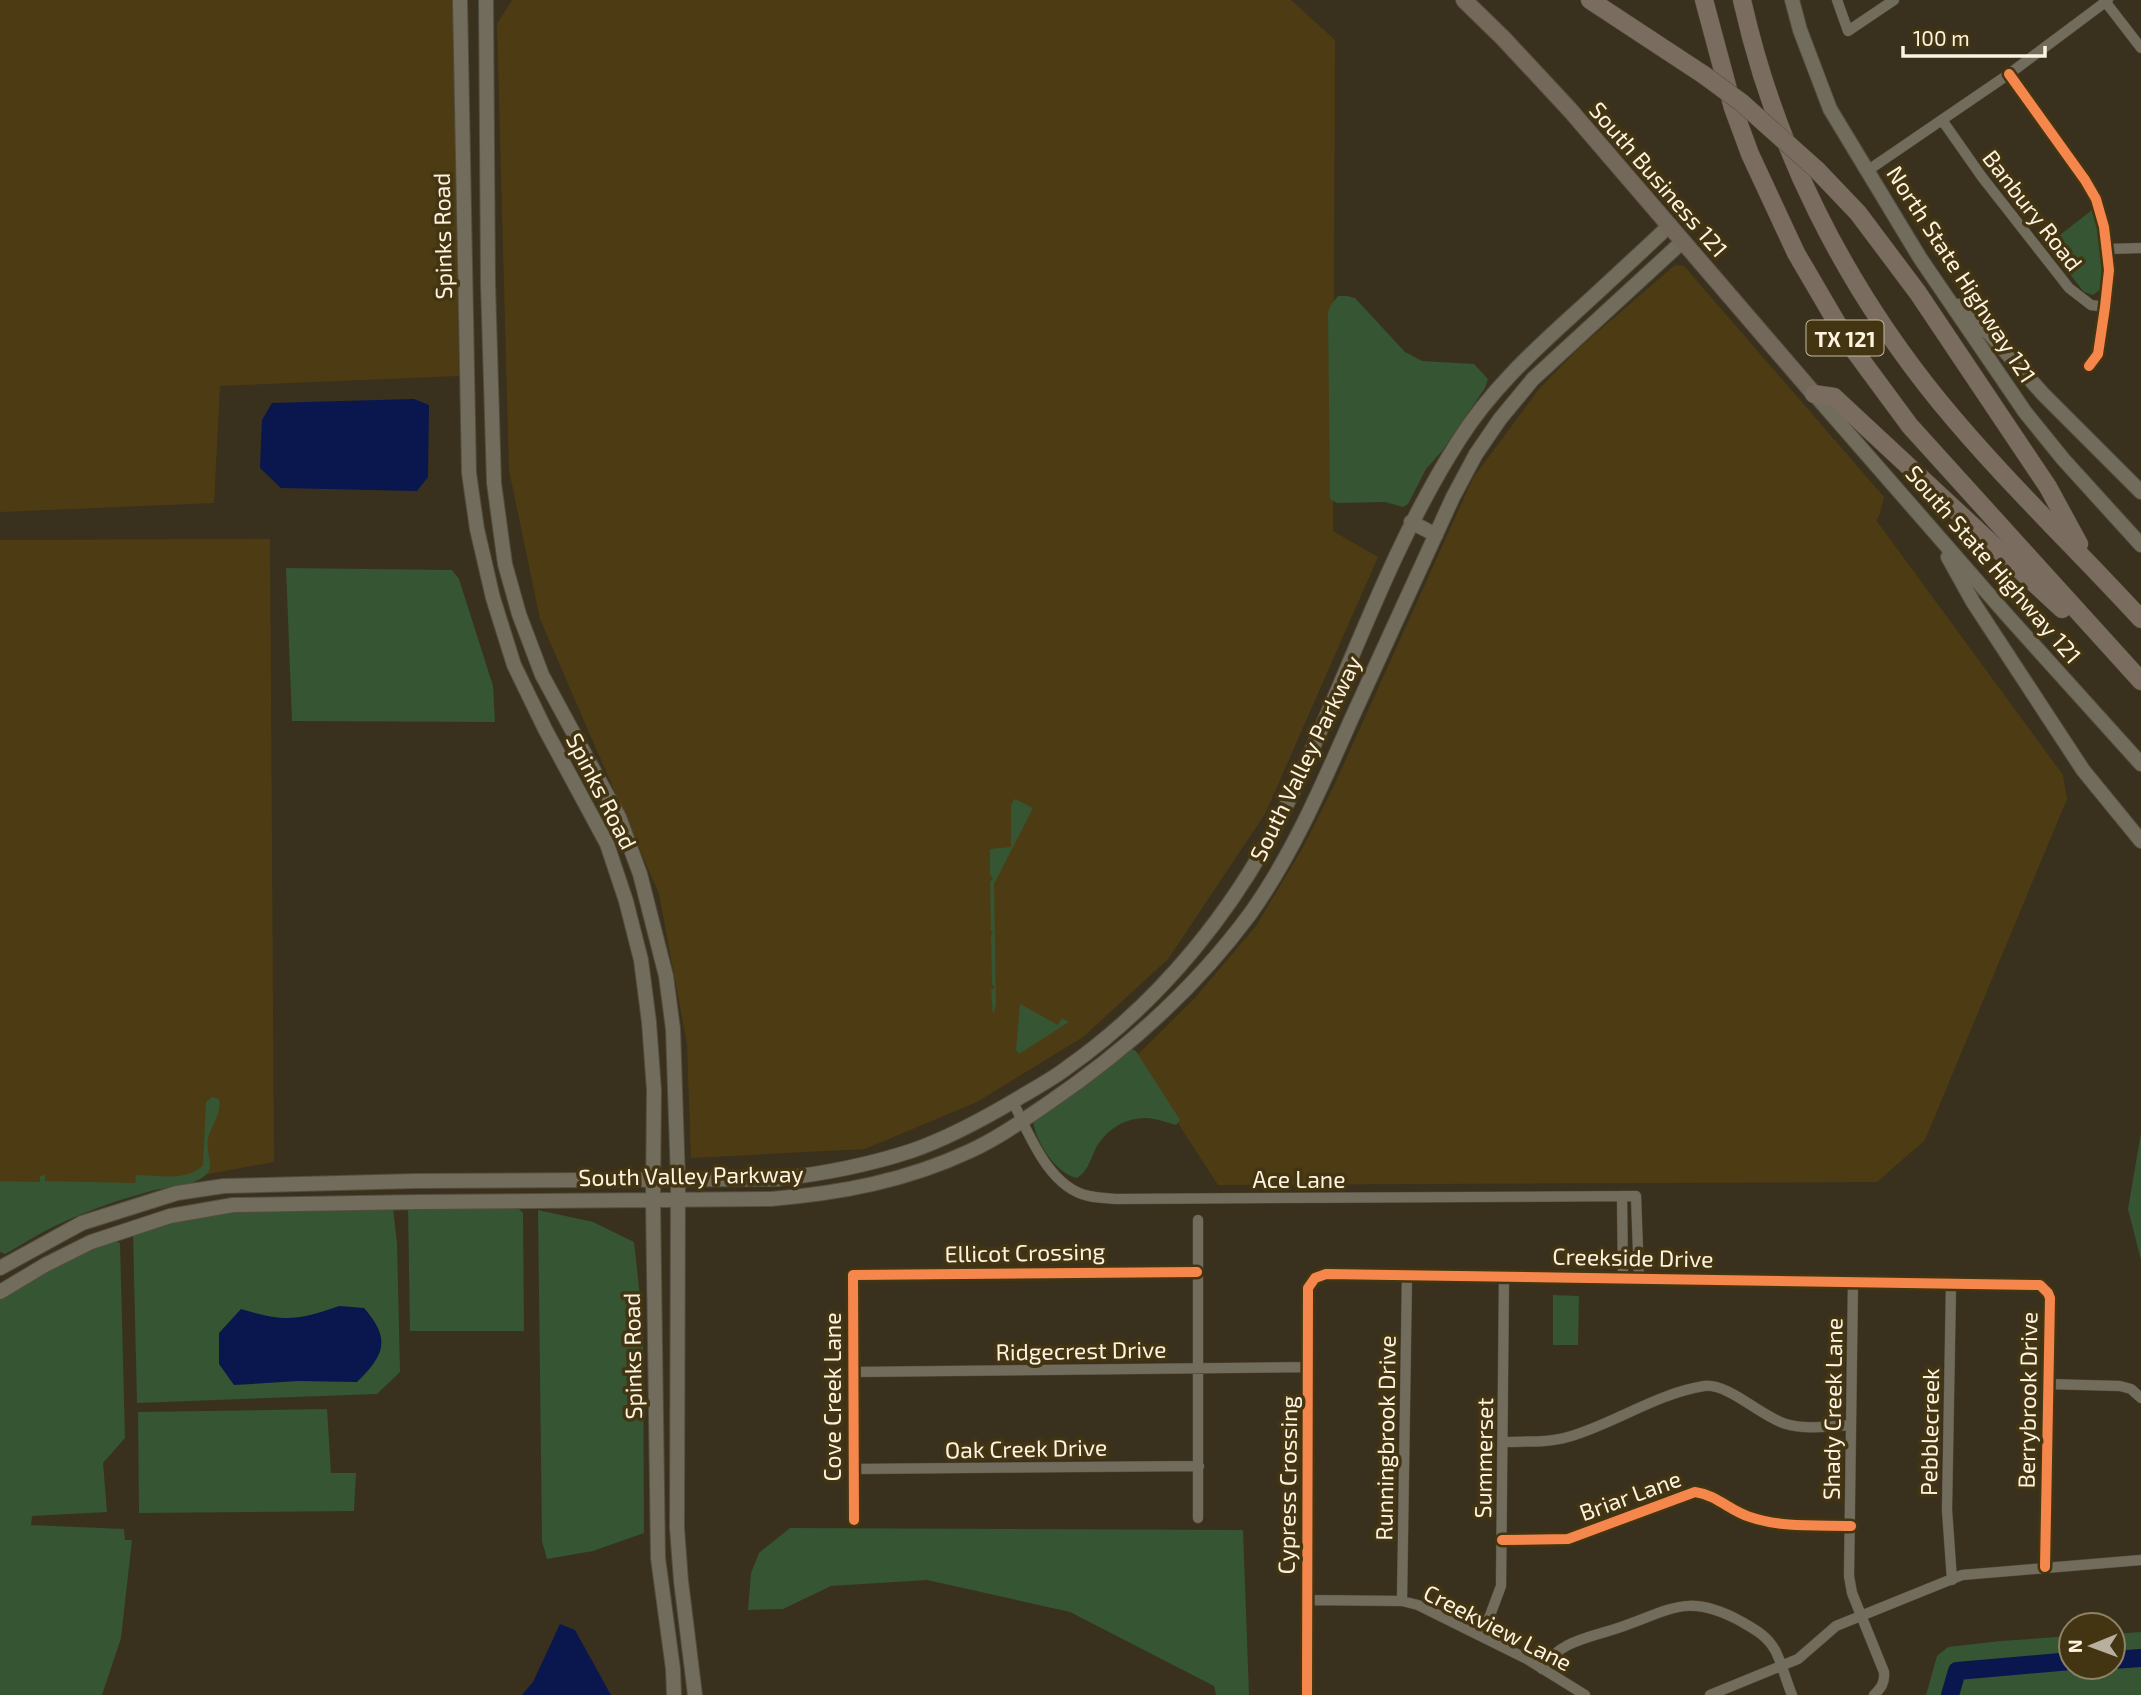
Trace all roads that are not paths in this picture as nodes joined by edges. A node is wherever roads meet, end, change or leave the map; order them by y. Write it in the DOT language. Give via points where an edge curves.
graph roads {
  1 [pos="460,0"];
  2 [pos="486,0"];
  3 [pos="1464,0"];
  4 [pos="1590,0"];
  5 [pos="1704,0"];
  6 [pos="1742,0"];
  7 [pos="1792,0"];
  8 [pos="1837,0"];
  9 [pos="1894,0"];
  10 [pos="2106,1"];
  11 [pos="2141,48"];
  12 [pos="2009,74"];
  13 [pos="1942,120"];
  14 [pos="1867,171"];
  15 [pos="1670,225"];
  16 [pos="1683,241"];
  17 [pos="2141,248"];
  18 [pos="2108,249"];
  19 [pos="1943,293"];
  20 [pos="2105,307"];
  21 [pos="2089,366"];
  22 [pos="1814,394"];
  23 [pos="2141,492"];
  24 [pos="1411,522"];
  25 [pos="1436,535"];
  26 [pos="1938,537"];
  27 [pos="2141,545"];
  28 [pos="2090,563"];
  29 [pos="505,564"];
  30 [pos="487,570"];
  31 [pos="2141,620"];
  32 [pos="2120,658"];
  33 [pos="2141,681"];
  34 [pos="578,741"];
  35 [pos="558,752"];
  36 [pos="2141,764"];
  37 [pos="2141,841"];
  38 [pos="1206,934"];
  39 [pos="1223,947"];
  40 [pos="1013,1102"];
  41 [pos="1022,1121"];
  42 [pos="654,1180"];
  43 [pos="678,1180"];
  44 [pos="403,1181"];
  45 [pos="224,1186"];
  46 [pos="1622,1196"];
  47 [pos="1636,1196"];
  48 [pos="653,1200"];
  49 [pos="677,1200"];
  50 [pos="403,1202"];
  51 [pos="224,1207"];
  52 [pos="1198,1220"];
  53 [pos="0,1270"];
  54 [pos="1197,1272"];
  55 [pos="853,1275"];
  56 [pos="1407,1275"];
  57 [pos="1504,1277"];
  58 [pos="1315,1278"];
  59 [pos="1623,1278"];
  60 [pos="1639,1278"];
  61 [pos="1853,1281"];
  62 [pos="1951,1285"];
  63 [pos="4,1289"];
  64 [pos="1198,1367"];
  65 [pos="1310,1367"];
  66 [pos="853,1372"];
  67 [pos="2047,1384"];
  68 [pos="2141,1398"];
  69 [pos="1850,1426"];
  70 [pos="1503,1442"];
  71 [pos="656,1461"];
  72 [pos="677,1462"];
  73 [pos="1199,1466"];
  74 [pos="853,1469"];
  75 [pos="1198,1518"];
  76 [pos="854,1520"];
  77 [pos="1851,1526"];
  78 [pos="1502,1540"];
  79 [pos="2141,1560"];
  80 [pos="2045,1567"];
  81 [pos="1952,1580"];
  82 [pos="1307,1600"];
  83 [pos="1402,1601"];
  84 [pos="1861,1615"];
  85 [pos="1478,1634"];
  86 [pos="1780,1667"];
  87 [pos="1542,1669"];
  88 [pos="674,1695"];
  89 [pos="695,1695"];
  90 [pos="1307,1695"];
  91 [pos="1585,1695"];
  92 [pos="1710,1695"];
  93 [pos="1792,1695"];
  94 [pos="1874,1695"];
  1 -- 30 [label="main road, Spinks Road" via="469,472"];
  2 -- 29 [label="main road, Spinks Road" via="494,483"];
  3 -- 15 [label="main road, South Business 121" via="1536,72"];
  4 -- 28 [label="highway, bridge" via="1742,103 1858,213 1918,293 2048,487"];
  5 -- 32 [label="highway, TX 121" via="1750,155 1796,253 1848,342 1910,426"];
  6 -- 28 [label="highway, TX 121" via="1759,68 1795,165 1867,303 1940,402"];
  7 -- 14 [label="main road, North State Highway 121" via="1830,109"];
  8 -- 9 [label="street" via="1848,31"];
  10 -- 11 [label="street"];
  10 -- 12 [label="street"];
  12 -- 13 [label="street"];
  12 -- 18 [label="street" via="2091,190"];
  13 -- 14 [label="street"];
  13 -- 20 [label="street, Banbury Road" via="2069,288 2091,305"];
  14 -- 19 [label="main road, North State Highway 121"];
  15 -- 16 [label="main road, South Business 121"];
  15 -- 24 [label="main road, South Valley Parkway" via="1491,394"];
  16 -- 22 [label="main road, South Business 121"];
  16 -- 25 [label="main road, South Valley Parkway" via="1517,399 1476,454"];
  17 -- 18 [label="street"];
  18 -- 20 [label="street"];
  19 -- 23 [label="main road" via="1990,334"];
  19 -- 27 [label="main road, North State Highway 121" via="2025,412"];
  20 -- 21 [label="street" via="2098,354"];
  22 -- 26 [label="main road, South State Highway 121"];
  22 -- 32 [label="highway" via="1834,397 2101,650"];
  24 -- 25 [label="main road"];
  24 -- 38 [label="main road, South Valley Parkway" via="1286,807 1253,869"];
  25 -- 39 [label="main road, South Valley Parkway" via="1307,817 1250,913"];
  26 -- 36 [label="main road, South State Highway 121"];
  26 -- 37 [label="main road" via="1973,602 2083,770"];
  28 -- 31 [label="highway, TX 121"];
  29 -- 30 [label="main road"];
  29 -- 34 [label="main road, Spinks Road" via="542,675"];
  30 -- 35 [label="main road, Spinks Road" via="514,664"];
  32 -- 33 [label="highway, TX 121"];
  34 -- 35 [label="main road"];
  34 -- 43 [label="main road, Spinks Road" via="619,817 656,932 673,1029"];
  35 -- 42 [label="main road, Spinks Road" via="607,844 641,960 654,1090"];
  38 -- 39 [label="main road"];
  38 -- 40 [label="main road, South Valley Parkway" via="1140,1009 1069,1067"];
  39 -- 41 [label="main road, South Valley Parkway" via="1168,1009 1121,1051"];
  40 -- 41 [label="street, Ace Lane"];
  40 -- 43 [label="main road, South Valley Parkway" via="912,1151 843,1169 777,1179"];
  41 -- 46 [label="street, Ace Lane" via="1058,1180 1087,1196"];
  41 -- 49 [label="main road, South Valley Parkway" via="968,1152 870,1185 771,1199"];
  42 -- 43 [label="main road, South Valley Parkway"];
  42 -- 44 [label="main road, South Valley Parkway"];
  42 -- 48 [label="main road, Spinks Road"];
  43 -- 49 [label="main road, Spinks Road"];
  44 -- 45 [label="main road, South Valley Parkway"];
  44 -- 50 [label="main road"];
  45 -- 51 [label="main road"];
  45 -- 53 [label="main road, South Valley Parkway" via="177,1193 82,1223"];
  46 -- 47 [label="street, Ace Lane"];
  46 -- 59 [label="street, Creekside Drive"];
  47 -- 60 [label="street, Creekside Drive"];
  48 -- 49 [label="main road, South Valley Parkway"];
  48 -- 50 [label="main road, South Valley Parkway"];
  48 -- 71 [label="main road, Spinks Road"];
  49 -- 72 [label="main road, Spinks Road"];
  50 -- 51 [label="main road, South Valley Parkway"];
  51 -- 63 [label="main road, South Valley Parkway" via="170,1216 91,1242"];
  52 -- 54 [label="street"];
  53 -- 63 [label="street"];
  54 -- 55 [label="street, Ellicot Crossing"];
  54 -- 64 [label="street"];
  55 -- 66 [label="street, Cove Creek Lane"];
  56 -- 57 [label="street, Creekside Drive"];
  56 -- 58 [label="street, Creekside Drive" via="1326,1274"];
  56 -- 83 [label="street, Runningbrook Drive"];
  57 -- 59 [label="street, Creekside Drive"];
  57 -- 70 [label="street, Summerset"];
  58 -- 65 [label="street, Cypress Crossing" via="1308,1287"];
  59 -- 60 [label="street, Creekside Drive"];
  60 -- 61 [label="street, Creekside Drive"];
  61 -- 62 [label="street, Creekside Drive"];
  61 -- 69 [label="street, Shady Creek Lane"];
  62 -- 67 [label="street, Berrybrook Drive" via="2040,1285 2048,1293"];
  62 -- 81 [label="street, Pebblecreek" via="1947,1510"];
  64 -- 65 [label="street, Ridgecrest Drive"];
  64 -- 66 [label="street, Ridgecrest Drive"];
  64 -- 73 [label="street"];
  65 -- 82 [label="street, Cypress Crossing"];
  66 -- 74 [label="street, Cove Creek Lane"];
  67 -- 68 [label="street" via="2120,1386"];
  67 -- 80 [label="street, Berrybrook Drive"];
  69 -- 70 [label="street" via="1782,1423 1721,1390 1704,1386 1642,1405 1568,1437"];
  69 -- 77 [label="street, Shady Creek Lane"];
  70 -- 78 [label="street, Summerset"];
  71 -- 72 [label="main road"];
  71 -- 88 [label="main road, Spinks Road" via="658,1558"];
  72 -- 89 [label="main road, Spinks Road" via="681,1581"];
  73 -- 74 [label="street, Oak Creek Drive"];
  73 -- 75 [label="street"];
  74 -- 76 [label="street, Cove Creek Lane"];
  77 -- 78 [label="street, Briar Lane" via="1775,1523 1748,1517 1712,1496 1695,1492 1568,1539"];
  77 -- 84 [label="street, Shady Creek Lane" via="1849,1576"];
  78 -- 85 [label="street, Summerset" via="1501,1586"];
  79 -- 80 [label="street"];
  80 -- 81 [label="street" via="1962,1575"];
  81 -- 84 [label="street"];
  82 -- 83 [label="street, Creekview Lane"];
  82 -- 90 [label="street, Cypress Crossing"];
  83 -- 85 [label="street, Creekview Lane"];
  84 -- 86 [label="street" via="1836,1626 1808,1653"];
  84 -- 94 [label="street, Shady Creek Lane" via="1885,1680"];
  85 -- 87 [label="street, Creekview Lane"];
  86 -- 87 [label="street" via="1767,1639 1724,1612 1682,1605 1569,1643"];
  86 -- 92 [label="street"];
  86 -- 93 [label="street"];
  87 -- 91 [label="street, Creekview Lane"];
}
